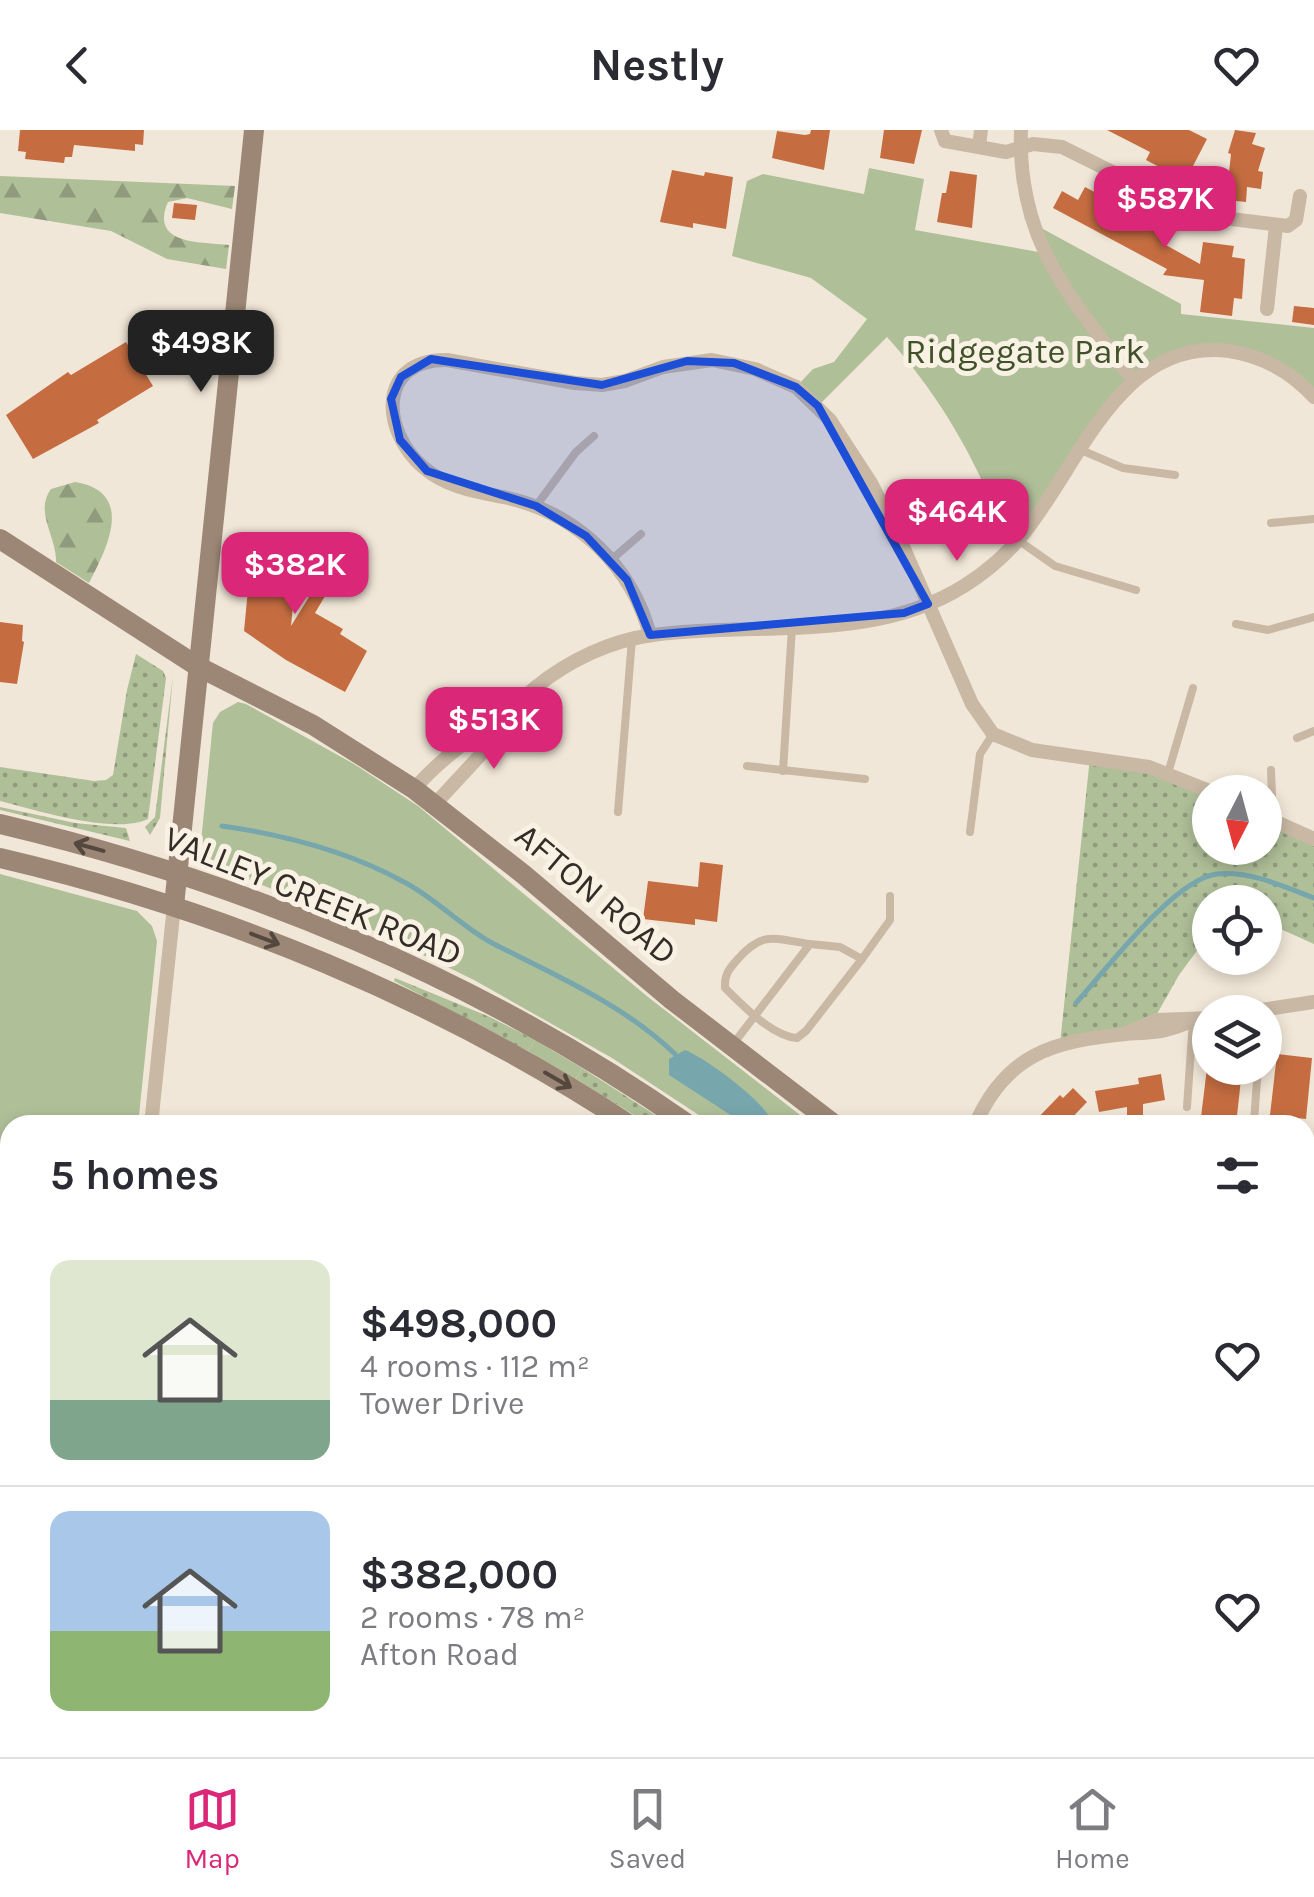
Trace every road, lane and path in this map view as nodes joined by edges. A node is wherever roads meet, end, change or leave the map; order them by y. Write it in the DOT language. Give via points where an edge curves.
graph roads {
  1 [pos="254,130"];
  2 [pos="941,130"];
  3 [pos="981,130"];
  4 [pos="1021,130"];
  5 [pos="978,146"];
  6 [pos="1020,148"];
  7 [pos="1300,196"];
  8 [pos="1276,226"];
  9 [pos="1267,309"];
  10 [pos="1133,380"];
  11 [pos="1314,397"];
  12 [pos="594,436"];
  13 [pos="1081,450"];
  14 [pos="1174,475"];
  15 [pos="536,506"];
  16 [pos="1314,519"];
  17 [pos="1272,523"];
  18 [pos="641,534"];
  19 [pos="0,539"];
  20 [pos="1018,540"];
  21 [pos="611,560"];
  22 [pos="1136,590"];
  23 [pos="928,604"];
  24 [pos="1314,617"];
  25 [pos="1236,624"];
  26 [pos="792,626"];
  27 [pos="650,635"];
  28 [pos="632,639"];
  29 [pos="197,666"];
  30 [pos="1193,688"];
  31 [pos="508,712"];
  32 [pos="1314,730"];
  33 [pos="993,734"];
  34 [pos="1297,738"];
  35 [pos="746,766"];
  36 [pos="1271,770"];
  37 [pos="782,771"];
  38 [pos="1168,773"];
  39 [pos="1271,775"];
  40 [pos="865,779"];
  41 [pos="1192,783"];
  42 [pos="414,789"];
  43 [pos="434,804"];
  44 [pos="618,812"];
  45 [pos="0,824"];
  46 [pos="1282,825"];
  47 [pos="970,832"];
  48 [pos="1314,839"];
  49 [pos="0,858"];
  50 [pos="176,872"];
  51 [pos="890,896"];
  52 [pos="174,906"];
  53 [pos="810,944"];
  54 [pos="862,959"];
  55 [pos="1314,1002"];
  56 [pos="1282,1008"];
  57 [pos="756,1015"];
  58 [pos="1192,1021"];
  59 [pos="1192,1042"];
  60 [pos="731,1047"];
  61 [pos="1257,1085"];
  62 [pos="1186,1108"];
  63 [pos="152,1115"];
  64 [pos="614,1115"];
  65 [pos="673,1115"];
  66 [pos="822,1115"];
  67 [pos="980,1115"];
  68 [pos="1254,1115"];
  1 -- 29 [label="street"];
  2 -- 5 [label="street" via="945,141"];
  3 -- 5 [label="street"];
  4 -- 6 [label="street"];
  5 -- 6 [label="street"];
  6 -- 8 [label="street" via="1067,149 1199,216"];
  6 -- 10 [label="street" via="1024,196 1045,254"];
  7 -- 8 [label="street" via="1294,223"];
  8 -- 9 [label="street"];
  10 -- 11 [label="street" via="1180,355 1220,350 1276,366"];
  10 -- 13 [label="street"];
  12 -- 15 [label="lane"];
  13 -- 14 [label="lane" via="1123,468"];
  13 -- 20 [label="street"];
  15 -- 21 [label="street" via="570,524"];
  15 -- 23 [label="street" via="447,482 411,456 394,420 400,377 416,365 447,360 602,385 664,366 734,362 810,398 886,510"];
  16 -- 17 [label="lane"];
  18 -- 21 [label="lane"];
  19 -- 29 [label="street, AFTON ROAD"];
  20 -- 22 [label="lane" via="1056,566"];
  20 -- 23 [label="street" via="985,571"];
  21 -- 27 [label="street" via="638,597"];
  23 -- 26 [label="street" via="884,619"];
  23 -- 33 [label="street" via="972,704"];
  24 -- 25 [label="lane" via="1268,630"];
  26 -- 27 [label="street"];
  26 -- 37 [label="lane"];
  27 -- 28 [label="street"];
  28 -- 31 [label="street" via="558,670"];
  28 -- 44 [label="lane"];
  29 -- 42 [label="street, AFTON ROAD" via="323,730"];
  29 -- 50 [label="street"];
  30 -- 38 [label="lane"];
  31 -- 42 [label="street" via="457,747"];
  31 -- 43 [label="street" via="498,736"];
  32 -- 34 [label="lane"];
  33 -- 38 [label="street" via="1032,750"];
  33 -- 47 [label="lane" via="980,754"];
  35 -- 37 [label="lane"];
  36 -- 39 [label="lane"];
  37 -- 40 [label="lane"];
  38 -- 41 [label="street"];
  42 -- 43 [label="street, AFTON ROAD"];
  43 -- 60 [label="street, AFTON ROAD"];
  50 -- 45 [label="street, VALLEY CREEK ROAD, one-way"];
  46 -- 48 [label="street"];
  49 -- 52 [label="street, VALLEY CREEK ROAD"];
  50 -- 52 [label="street"];
  50 -- 65 [label="street, VALLEY CREEK ROAD" via="303,918 428,974 564,1046"];
  51 -- 54 [label="lane" via="890,920"];
  52 -- 63 [label="street"];
  52 -- 64 [label="street, VALLEY CREEK ROAD, one-way" via="416,1004"];
  53 -- 54 [label="lane" via="840,946"];
  53 -- 57 [label="lane"];
  53 -- 57 [label="lane" via="760,939 727,971 724,988"];
  54 -- 57 [label="lane" via="797,1038"];
  55 -- 56 [label="street"];
  57 -- 60 [label="lane"];
  58 -- 67 [label="street" via="1168,1032 1074,1041 1032,1056 996,1085"];
  59 -- 62 [label="lane"];
  60 -- 66 [label="street, AFTON ROAD"];
  61 -- 68 [label="lane"];
}
